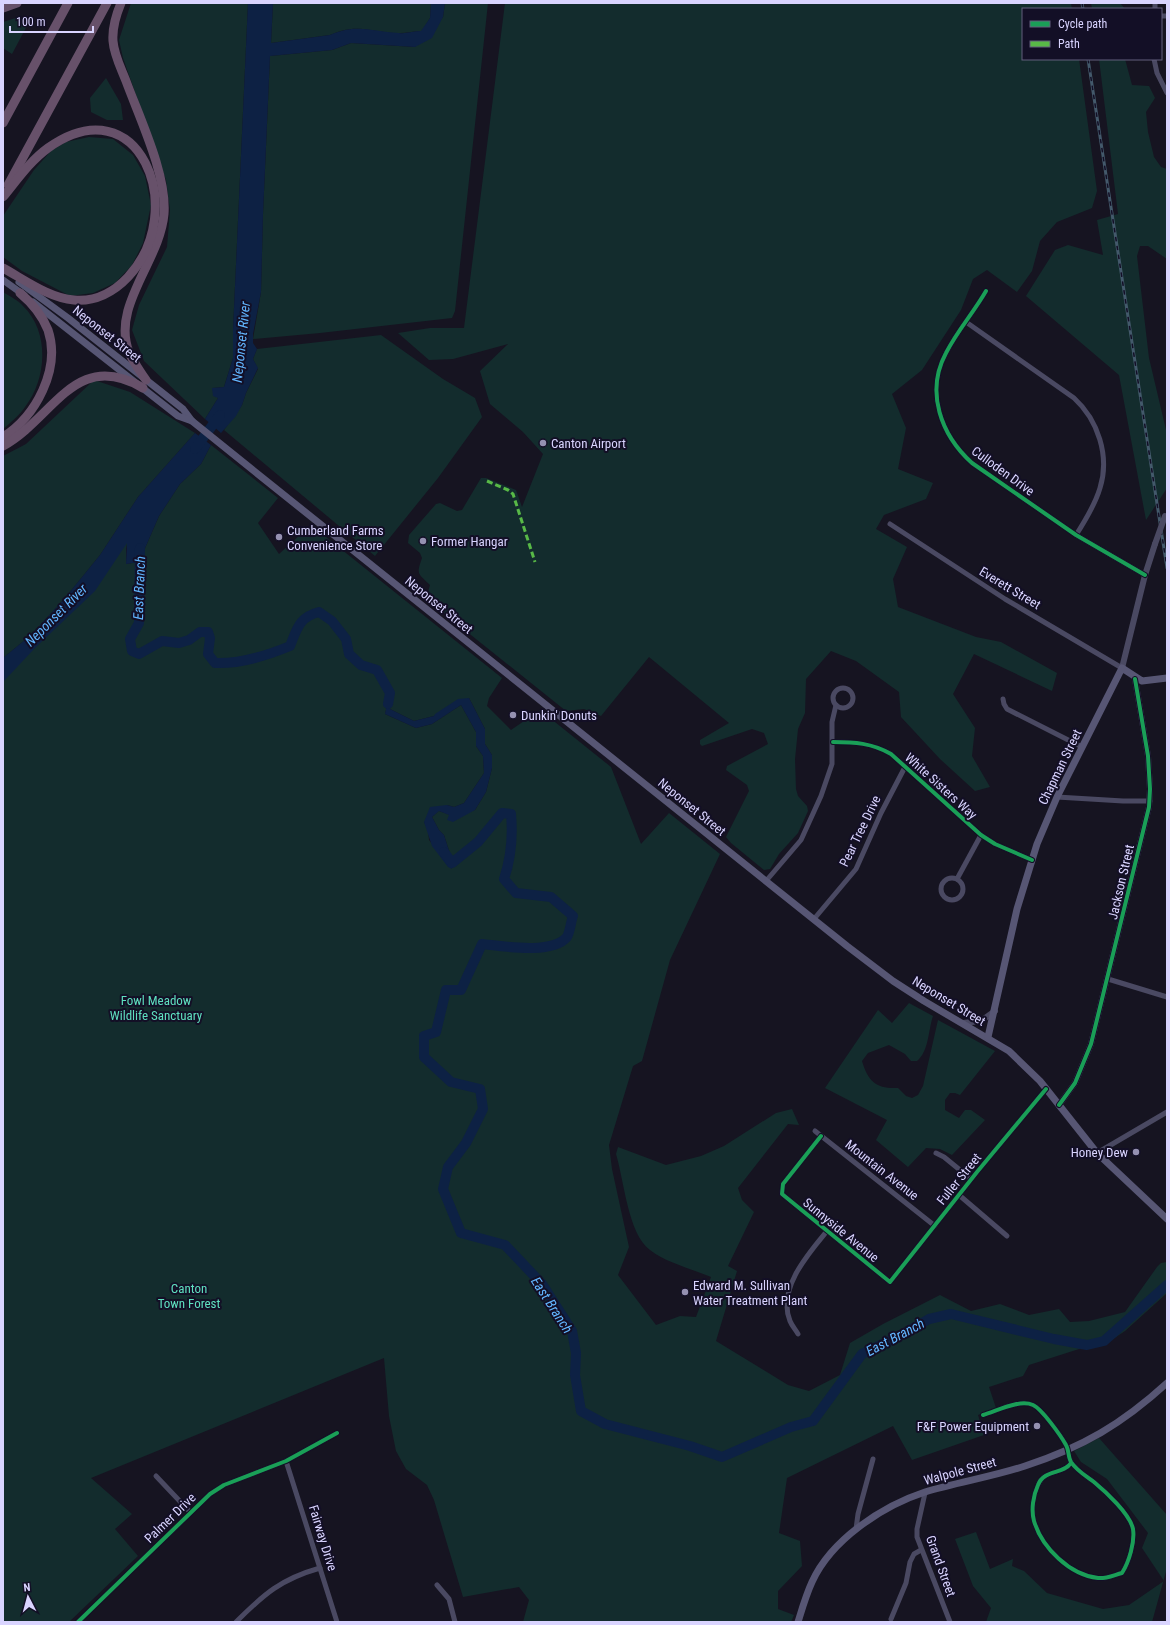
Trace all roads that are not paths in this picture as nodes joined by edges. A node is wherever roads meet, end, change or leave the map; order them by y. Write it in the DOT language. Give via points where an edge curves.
graph roads {
  1 [pos="17,3"];
  2 [pos="68,3"];
  3 [pos="107,3"];
  4 [pos="121,3"];
  5 [pos="3,8"];
  6 [pos="1154,60"];
  7 [pos="1167,93"];
  8 [pos="3,123"];
  9 [pos="3,196"];
  10 [pos="3,269"];
  11 [pos="3,280"];
  12 [pos="986,291"];
  13 [pos="20,293"];
  14 [pos="966,322"];
  15 [pos="145,384"];
  16 [pos="3,437"];
  17 [pos="3,446"];
  18 [pos="1166,513"];
  19 [pos="890,524"];
  20 [pos="1076,535"];
  21 [pos="1145,575"];
  22 [pos="1122,668"];
  23 [pos="1135,678"];
  24 [pos="1167,678"];
  25 [pos="1003,699"];
  26 [pos="836,705"];
  27 [pos="833,742"];
  28 [pos="1082,747"];
  29 [pos="905,767"];
  30 [pos="1057,797"];
  31 [pos="1150,801"];
  32 [pos="981,835"];
  33 [pos="1032,860"];
  34 [pos="957,879"];
  35 [pos="766,881"];
  36 [pos="814,919"];
  37 [pos="1108,979"];
  38 [pos="1167,997"];
  39 [pos="994,1011"];
  40 [pos="963,1023"];
  41 [pos="988,1037"];
  42 [pos="1046,1089"];
  43 [pos="1058,1105"];
  44 [pos="1167,1112"];
  45 [pos="815,1131"];
  46 [pos="821,1136"];
  47 [pos="936,1153"];
  48 [pos="1097,1153"];
  49 [pos="971,1179"];
  50 [pos="959,1195"];
  51 [pos="1167,1219"];
  52 [pos="935,1226"];
  53 [pos="827,1231"];
  54 [pos="1007,1236"];
  55 [pos="890,1282"];
  56 [pos="798,1334"];
  57 [pos="1167,1383"];
  58 [pos="983,1415"];
  59 [pos="337,1433"];
  60 [pos="1068,1450"];
  61 [pos="874,1459"];
  62 [pos="286,1461"];
  63 [pos="1072,1463"];
  64 [pos="156,1476"];
  65 [pos="925,1492"];
  66 [pos="190,1512"];
  67 [pos="856,1529"];
  68 [pos="921,1550"];
  69 [pos="320,1568"];
  70 [pos="437,1585"];
  71 [pos="891,1619"];
  72 [pos="78,1622"];
  73 [pos="236,1622"];
  74 [pos="337,1622"];
  75 [pos="455,1622"];
  76 [pos="798,1622"];
  77 [pos="950,1622"];
  1 -- 5 [label="highway"];
  2 -- 8 [label="highway"];
  3 -- 9 [label="highway"];
  4 -- 15 [label="highway" via="114,27 114,48 157,168 164,195 160,236 129,306 125,322 128,350"];
  6 -- 7 [label="street"];
  9 -- 10 [label="highway" via="48,148 76,133 98,130 126,140 143,158 152,178 156,207 151,238 140,262 121,284 101,296 82,301 59,298"];
  10 -- 15 [label="main road, Neponset Street" via="61,313"];
  11 -- 13 [label="main road, Neponset Street"];
  12 -- 14 [label="street, Culloden Drive"];
  13 -- 15 [label="main road, Neponset Street"];
  13 -- 16 [label="highway" via="33,305 45,323 50,340 51,361 44,387 35,404 21,422"];
  14 -- 20 [label="street" via="1074,398 1092,421 1102,448 1102,480 1095,501"];
  14 -- 20 [label="street, Culloden Drive" via="945,354 937,383 940,415 948,435 972,463"];
  15 -- 17 [label="highway" via="113,376 85,379"];
  15 -- 35 [label="main road, Neponset Street" via="178,416 192,421"];
  18 -- 21 [label="street, Chapman Street, bridge"];
  19 -- 22 [label="street, Everett Street" via="1005,599"];
  20 -- 21 [label="street, Culloden Drive"];
  21 -- 22 [label="street, Chapman Street"];
  22 -- 23 [label="main road"];
  22 -- 28 [label="main road, Chapman Street"];
  23 -- 24 [label="main road" via="1142,681"];
  23 -- 31 [label="street, Jackson Street" via="1148,756"];
  25 -- 28 [label="street" via="1007,709"];
  26 -- 26 [label="street" via="843,708 849,706 853,700 850,690 844,688 835,691 833,700"];
  26 -- 27 [label="street" via="832,722"];
  27 -- 29 [label="street, White Sisters Way" via="856,742 881,748"];
  27 -- 35 [label="street" via="829,777 809,826 801,840"];
  28 -- 30 [label="main road, Chapman Street"];
  29 -- 32 [label="street, White Sisters Way"];
  29 -- 36 [label="street, Pear Tree Drive" via="856,869"];
  30 -- 31 [label="street" via="1123,802"];
  30 -- 33 [label="main road, Chapman Street"];
  31 -- 37 [label="street, Jackson Street"];
  32 -- 33 [label="street, White Sisters Way"];
  32 -- 34 [label="street"];
  33 -- 39 [label="main road, Chapman Street"];
  34 -- 34 [label="street" via="963,887 962,894 954,899 947,898 942,890 943,883 948,879"];
  35 -- 36 [label="main road, Neponset Street"];
  36 -- 40 [label="main road, Neponset Street" via="892,981"];
  37 -- 38 [label="street"];
  37 -- 43 [label="street, Jackson Street" via="1088,1054 1075,1083"];
  39 -- 40 [label="street" via="981,1021"];
  39 -- 41 [label="main road, Chapman Street"];
  40 -- 41 [label="main road, Neponset Street"];
  41 -- 42 [label="main road, Neponset Street" via="1009,1051"];
  42 -- 43 [label="main road, Neponset Street"];
  42 -- 49 [label="street, Fuller Street"];
  43 -- 48 [label="main road, Neponset Street"];
  44 -- 48 [label="street"];
  45 -- 46 [label="street, Mountain Avenue"];
  46 -- 52 [label="street, Mountain Avenue"];
  46 -- 53 [label="street, Sunnyside Avenue" via="783,1184 781,1191"];
  47 -- 49 [label="street"];
  48 -- 51 [label="main road, Neponset Street"];
  49 -- 50 [label="street, Fuller Street"];
  50 -- 52 [label="street, Fuller Street"];
  50 -- 54 [label="street"];
  52 -- 55 [label="street, Fuller Street"];
  53 -- 55 [label="street, Sunnyside Avenue"];
  53 -- 56 [label="street" via="809,1252 791,1285 788,1311 790,1322"];
  57 -- 60 [label="main road, Walpole Street" via="1114,1426"];
  58 -- 60 [label="street" via="1016,1404 1035,1405"];
  59 -- 62 [label="street, Palmer Drive"];
  60 -- 63 [label="street"];
  60 -- 65 [label="main road, Walpole Street" via="1024,1466"];
  61 -- 67 [label="street"];
  62 -- 66 [label="street, Palmer Drive" via="224,1485"];
  62 -- 69 [label="street, Fairway Drive"];
  63 -- 63 [label="street" via="1067,1469 1044,1476 1038,1484 1032,1512 1039,1532 1053,1553 1075,1570 1099,1579 1122,1572 1131,1547 1131,1524 1106,1493"];
  64 -- 66 [label="street"];
  65 -- 67 [label="main road, Walpole Street" via="905,1500"];
  65 -- 68 [label="street, Grand Street" via="917,1529"];
  66 -- 72 [label="street, Palmer Drive"];
  67 -- 76 [label="main road, Walpole Street" via="842,1540 823,1563 812,1582"];
  68 -- 71 [label="street" via="914,1554 910,1562 906,1583"];
  68 -- 77 [label="street, Grand Street"];
  69 -- 73 [label="street" via="274,1587"];
  69 -- 74 [label="street, Fairway Drive"];
  70 -- 75 [label="street" via="449,1599"];
}
